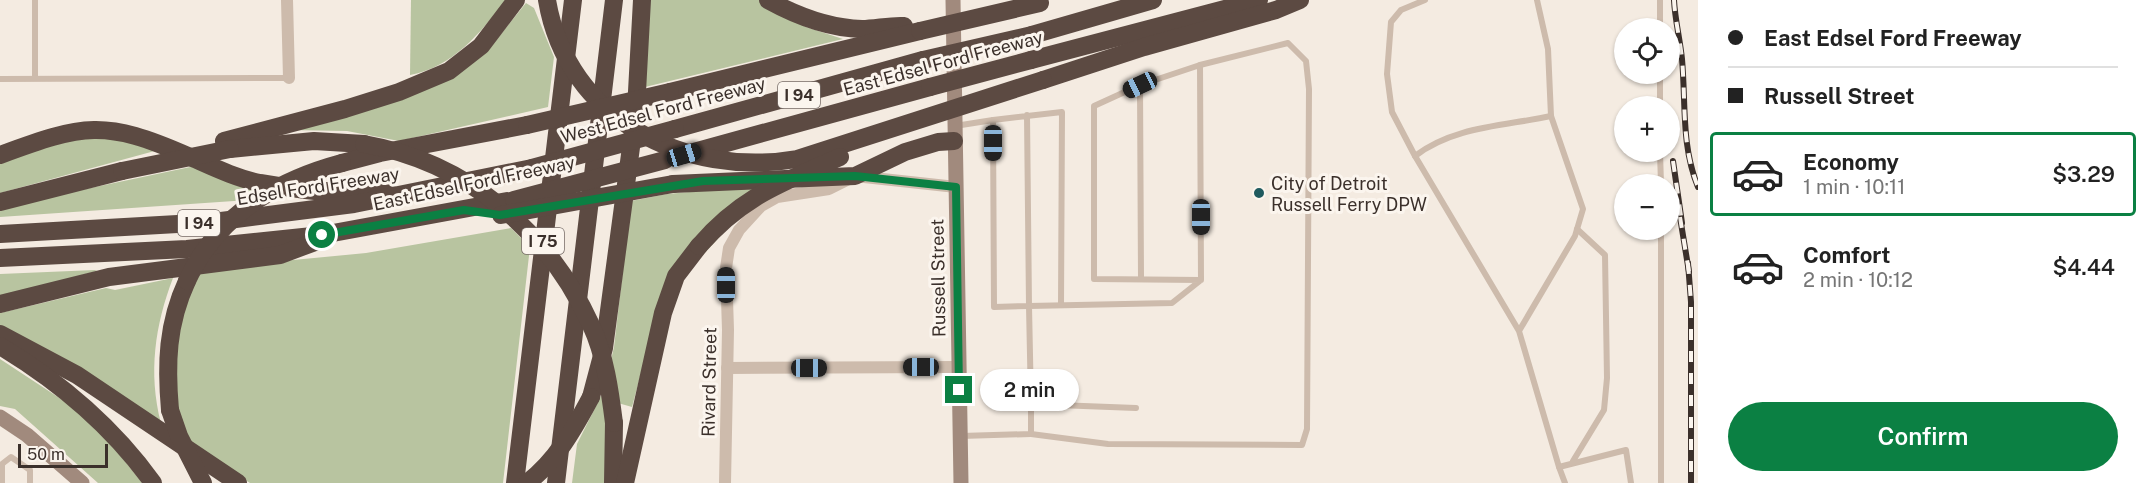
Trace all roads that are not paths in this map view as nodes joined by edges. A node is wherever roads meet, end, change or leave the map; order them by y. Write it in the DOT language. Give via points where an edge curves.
graph roads {
  1 [pos="35,0"];
  2 [pos="287,0"];
  3 [pos="516,0"];
  4 [pos="547,0"];
  5 [pos="573,0"];
  6 [pos="614,0"];
  7 [pos="642,0"];
  8 [pos="768,0"];
  9 [pos="953,0"];
  10 [pos="1153,0"];
  11 [pos="1259,0"];
  12 [pos="1300,0"];
  13 [pos="1425,0"];
  14 [pos="1537,0"];
  15 [pos="1660,0"];
  16 [pos="1046,2"];
  17 [pos="1660,18"];
  18 [pos="864,36"];
  19 [pos="1200,65"];
  20 [pos="35,78"];
  21 [pos="289,78"];
  22 [pos="0,79"];
  23 [pos="1140,85"];
  24 [pos="1027,115"];
  25 [pos="1551,116"];
  26 [pos="921,120"];
  27 [pos="993,120"];
  28 [pos="954,133"];
  29 [pos="227,145"];
  30 [pos="0,155"];
  31 [pos="1415,156"];
  32 [pos="532,168"];
  33 [pos="855,176"];
  34 [pos="956,187"];
  35 [pos="396,196"];
  36 [pos="0,202"];
  37 [pos="464,210"];
  38 [pos="1577,229"];
  39 [pos="0,234"];
  40 [pos="322,235"];
  41 [pos="1661,240"];
  42 [pos="0,258"];
  43 [pos="1141,278"];
  44 [pos="1201,280"];
  45 [pos="0,304"];
  46 [pos="1061,305"];
  47 [pos="1029,306"];
  48 [pos="1519,331"];
  49 [pos="0,334"];
  50 [pos="0,346"];
  51 [pos="959,367"];
  52 [pos="727,368"];
  53 [pos="1031,404"];
  54 [pos="1136,408"];
  55 [pos="2,419"];
  56 [pos="1031,434"];
  57 [pos="960,436"];
  58 [pos="1573,461"];
  59 [pos="1559,467"];
  60 [pos="2,483"];
  61 [pos="30,483"];
  62 [pos="82,483"];
  63 [pos="153,483"];
  64 [pos="203,483"];
  65 [pos="238,483"];
  66 [pos="515,483"];
  67 [pos="527,483"];
  68 [pos="556,483"];
  69 [pos="613,483"];
  70 [pos="625,483"];
  71 [pos="725,483"];
  72 [pos="961,483"];
  73 [pos="1565,483"];
  74 [pos="1631,483"];
  75 [pos="1661,483"];
  1 -- 20 [label="lane"];
  2 -- 21 [label="street"];
  3 -- 29 [label="highway" via="481,46 449,71 399,92"];
  4 -- 26 [label="highway, bridge" via="570,64 610,112 638,132 682,153 739,163 781,162"];
  5 -- 66 [label="highway, I 75"];
  6 -- 68 [label="highway, I 75"];
  7 -- 67 [label="highway, bridge" via="636,110 604,348 591,398 573,430 553,458"];
  8 -- 18 [label="highway" via="820,23"];
  9 -- 28 [label="street, Russell Street"];
  10 -- 32 [label="highway, West Edsel Ford Freeway / I 94, bridge"];
  11 -- 37 [label="highway, East Edsel Ford Freeway / I 94, bridge" via="514,200"];
  12 -- 26 [label="highway, bridge"];
  13 -- 31 [label="lane" via="1401,10 1391,22 1387,74 1392,112"];
  14 -- 25 [label="lane" via="1548,49"];
  15 -- 17 [label="lane"];
  16 -- 18 [label="highway, bridge" via="920,31"];
  18 -- 64 [label="highway, bridge" via="670,92 342,163 296,177 258,199 228,220 197,260 179,297 168,343 170,410"];
  19 -- 23 [label="lane"];
  19 -- 44 [label="lane"];
  19 -- 56 [label="lane" via="1288,43 1306,60 1307,429 1302,445 1108,444"];
  20 -- 21 [label="lane"];
  20 -- 22 [label="lane"];
  23 -- 43 [label="lane"];
  23 -- 43 [label="lane" via="1094,106 1094,279"];
  24 -- 27 [label="lane"];
  24 -- 46 [label="lane" via="1062,112"];
  24 -- 47 [label="lane"];
  25 -- 31 [label="lane" via="1487,126 1429,145"];
  25 -- 38 [label="lane" via="1582,209"];
  26 -- 70 [label="highway, bridge" via="748,200 699,246 676,276 663,313"];
  27 -- 28 [label="lane"];
  27 -- 47 [label="lane" via="994,307"];
  28 -- 33 [label="highway"];
  28 -- 34 [label="street, Russell Street"];
  29 -- 36 [label="highway, bridge"];
  29 -- 69 [label="highway, bridge" via="314,141 387,148 431,163 480,189 528,229 564,273 592,327 610,390"];
  30 -- 35 [label="highway" via="57,134 108,130 148,139 258,183 315,190 371,188"];
  31 -- 48 [label="lane"];
  32 -- 35 [label="highway, Edsel Ford Freeway / I 94"];
  33 -- 34 [label="street"];
  33 -- 37 [label="highway, bridge" via="673,184 500,215"];
  33 -- 52 [label="street, Rivard Street" via="829,189 777,197 761,206 739,230 729,248 726,268"];
  34 -- 51 [label="street, Russell Street"];
  35 -- 39 [label="highway, Edsel Ford Freeway / I 94" via="213,222"];
  37 -- 40 [label="highway, East Edsel Ford Freeway / I 94"];
  38 -- 48 [label="lane"];
  38 -- 58 [label="lane" via="1605,255 1607,378 1604,410"];
  40 -- 42 [label="highway, I 94" via="187,249"];
  40 -- 45 [label="highway" via="310,246 280,255 109,277"];
  41 -- 75 [label="lane"];
  43 -- 44 [label="lane"];
  44 -- 46 [label="lane" via="1172,303"];
  46 -- 47 [label="lane"];
  47 -- 53 [label="lane"];
  48 -- 59 [label="lane"];
  49 -- 65 [label="highway" via="77,375"];
  50 -- 63 [label="highway" via="82,404 131,452"];
  51 -- 52 [label="street"];
  51 -- 57 [label="street, Russell Street"];
  52 -- 71 [label="street, Rivard Street"];
  53 -- 54 [label="lane"];
  53 -- 56 [label="lane"];
  55 -- 62 [label="street"];
  56 -- 57 [label="lane"];
  57 -- 72 [label="street, Russell Street"];
  58 -- 59 [label="lane"];
  58 -- 74 [label="lane" via="1626,450"];
  59 -- 73 [label="lane"];
  60 -- 61 [label="lane" via="2,464 11,458 30,470"];
}
